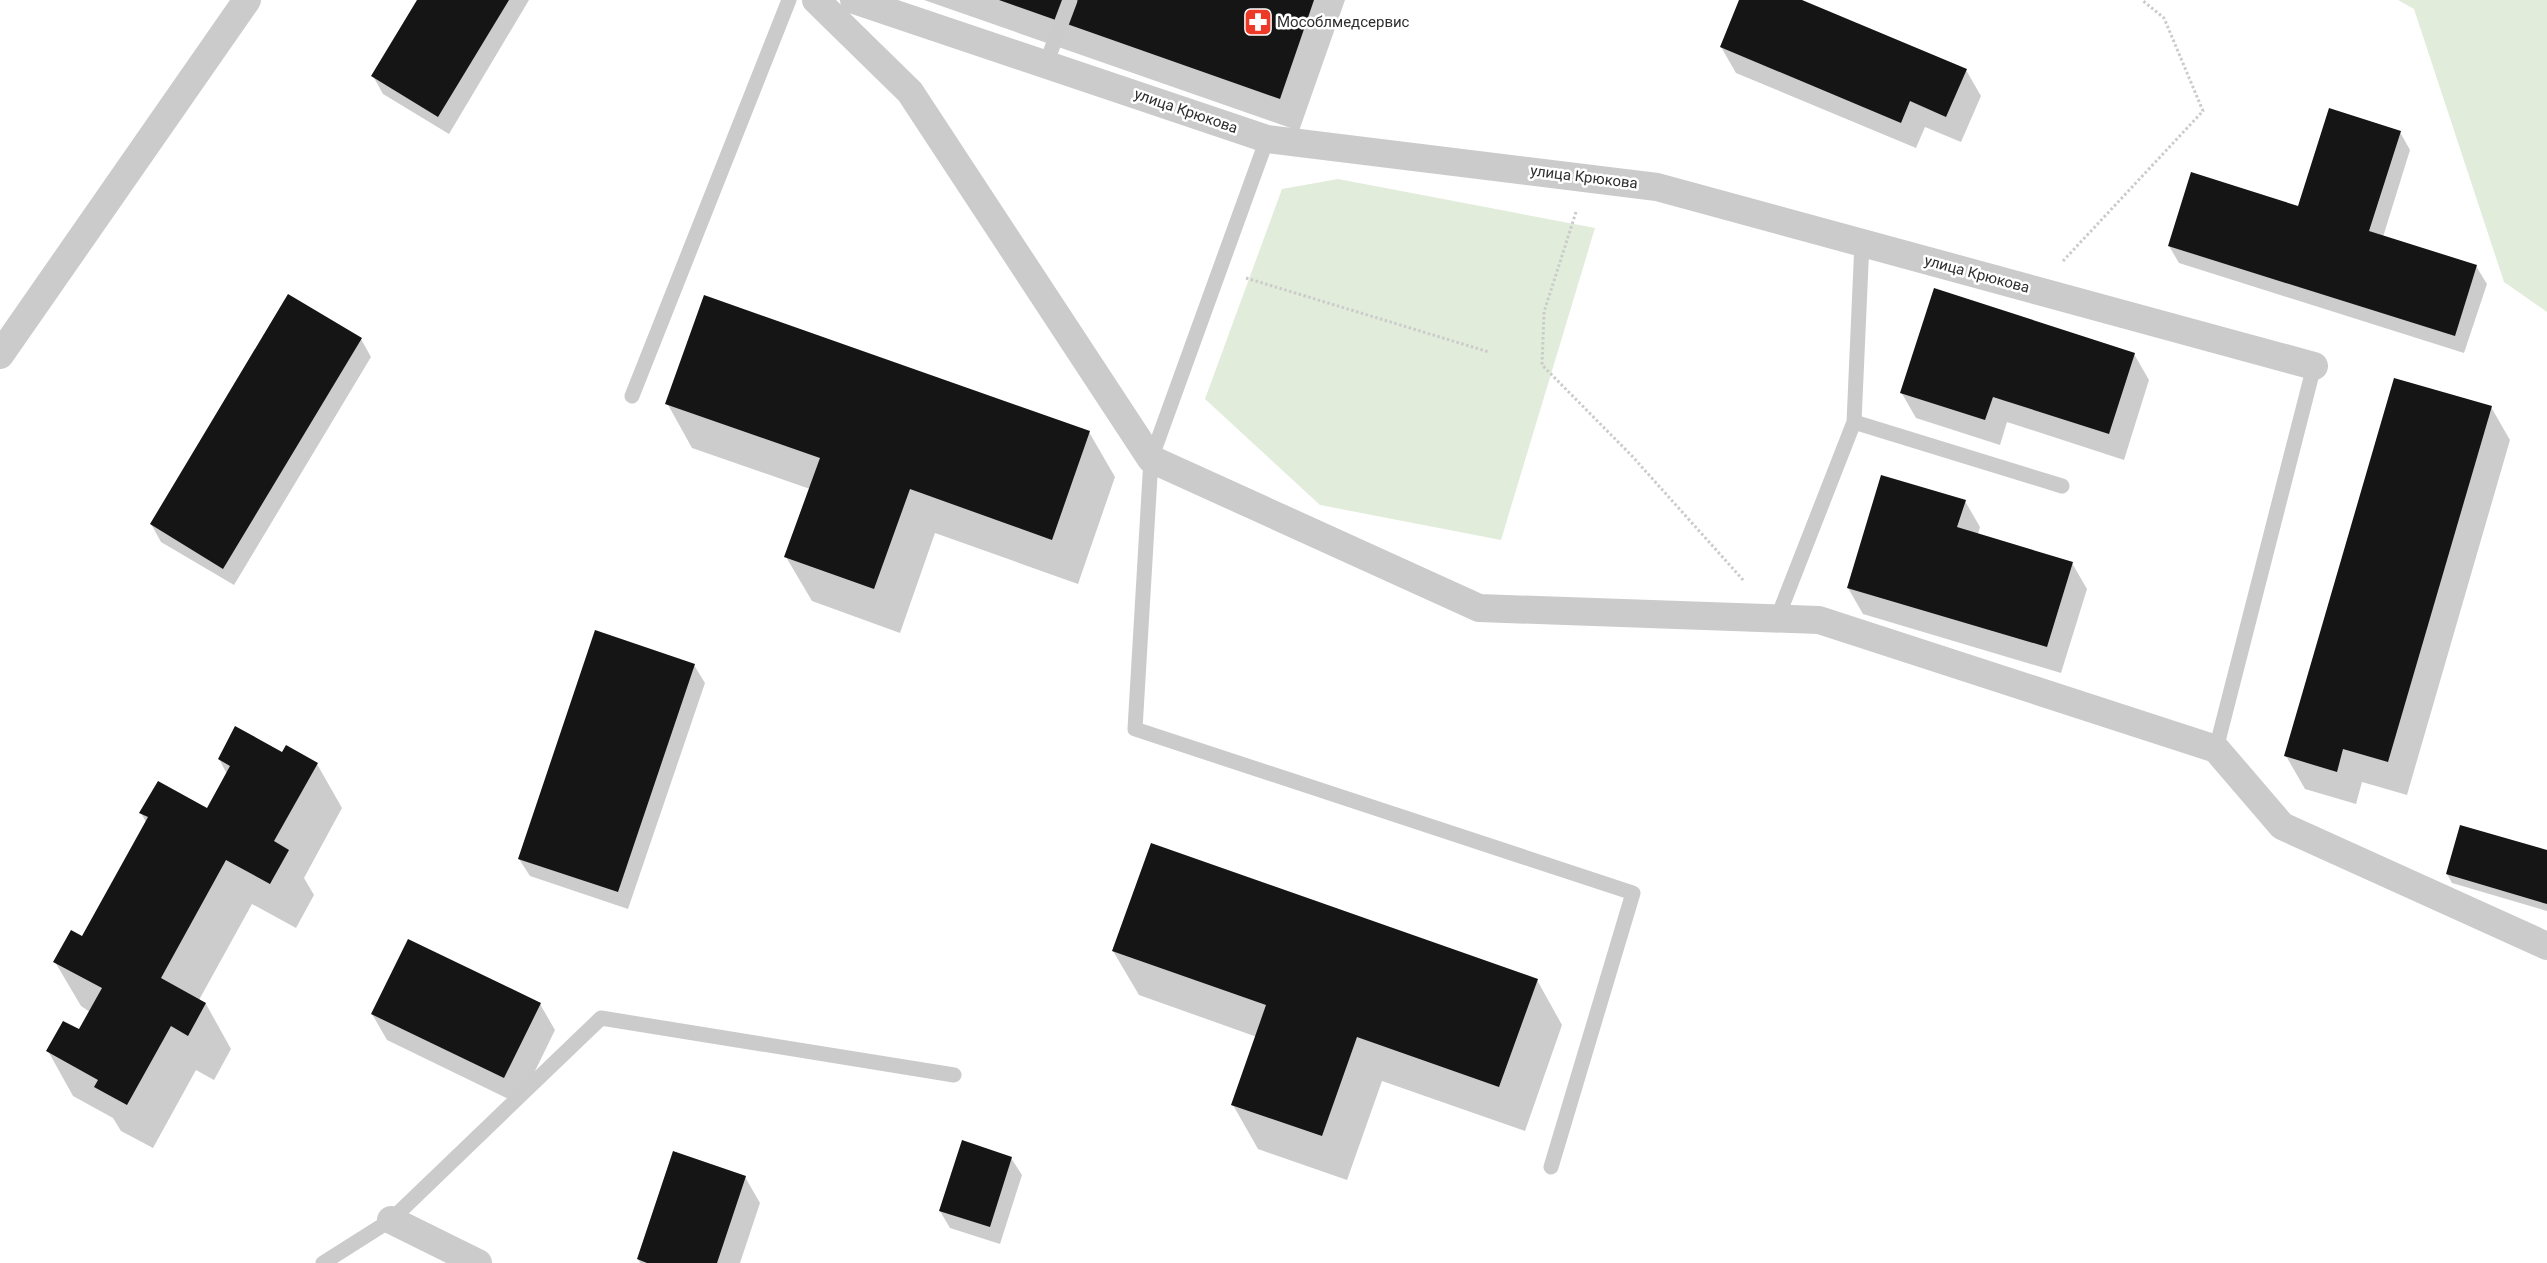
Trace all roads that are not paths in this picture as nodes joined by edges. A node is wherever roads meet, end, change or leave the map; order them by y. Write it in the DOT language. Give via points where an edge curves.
graph roads {
  1 [pos="247,0"];
  2 [pos="789,0"];
  3 [pos="816,0"];
  4 [pos="854,0"];
  5 [pos="1070,0"];
  6 [pos="1046,64"];
  7 [pos="1267,138"];
  8 [pos="1862,242"];
  9 [pos="0,355"];
  10 [pos="2314,366"];
  11 [pos="632,396"];
  12 [pos="1854,422"];
  13 [pos="1151,460"];
  14 [pos="2062,486"];
  15 [pos="1777,619"];
  16 [pos="2216,749"];
  17 [pos="2547,946"];
  18 [pos="954,1075"];
  19 [pos="1551,1167"];
  20 [pos="391,1220"];
  21 [pos="322,1263"];
  22 [pos="478,1263"];
  1 -- 9 [label="street"];
  2 -- 11 [label="lane"];
  3 -- 13 [label="street" via="910,92"];
  4 -- 6 [label="street, улица Крюкова"];
  5 -- 6 [label="lane"];
  6 -- 7 [label="street, улица Крюкова"];
  7 -- 8 [label="street, улица Крюкова" via="1657,186"];
  7 -- 13 [label="lane"];
  8 -- 10 [label="street, улица Крюкова"];
  8 -- 12 [label="lane"];
  10 -- 16 [label="lane"];
  12 -- 14 [label="lane"];
  12 -- 15 [label="lane"];
  13 -- 15 [label="street" via="1479,608"];
  13 -- 19 [label="lane" via="1135,729 1634,893"];
  15 -- 16 [label="street" via="1819,620"];
  16 -- 17 [label="street" via="2282,826"];
  18 -- 20 [label="lane" via="601,1018"];
  20 -- 21 [label="lane"];
  20 -- 22 [label="street"];
}
